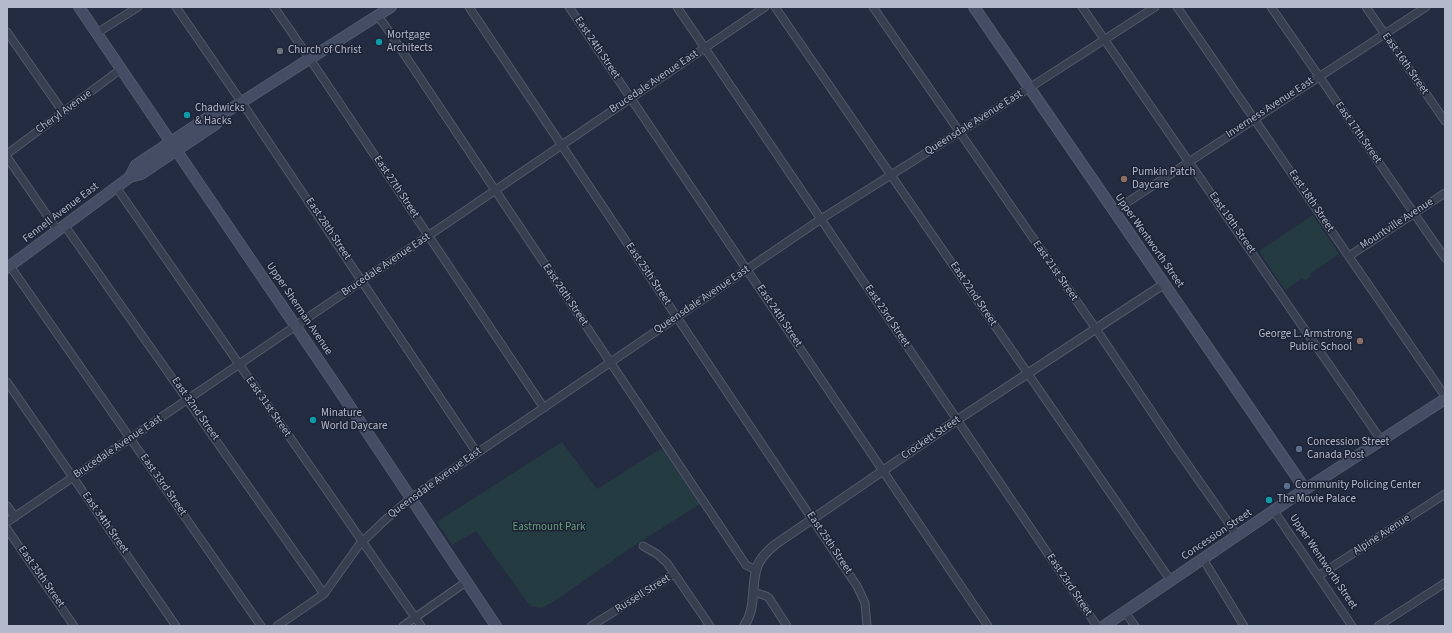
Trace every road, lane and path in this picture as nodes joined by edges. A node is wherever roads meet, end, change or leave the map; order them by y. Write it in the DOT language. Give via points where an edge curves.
graph roads {
  1 [pos="79,7"];
  2 [pos="138,7"];
  3 [pos="176,7"];
  4 [pos="274,7"];
  5 [pos="391,7"];
  6 [pos="469,7"];
  7 [pos="569,7"];
  8 [pos="677,7"];
  9 [pos="764,7"];
  10 [pos="775,7"];
  11 [pos="873,7"];
  12 [pos="974,7"];
  13 [pos="1082,7"];
  14 [pos="1155,7"];
  15 [pos="1177,7"];
  16 [pos="1271,7"];
  17 [pos="1366,7"];
  18 [pos="1426,7"];
  19 [pos="377,16"];
  20 [pos="7,32"];
  21 [pos="97,33"];
  22 [pos="1384,34"];
  23 [pos="1105,40"];
  24 [pos="704,48"];
  25 [pos="310,59"];
  26 [pos="121,69"];
  27 [pos="1319,77"];
  28 [pos="1030,88"];
  29 [pos="630,98"];
  30 [pos="242,102"];
  31 [pos="63,112"];
  32 [pos="226,112"];
  33 [pos="1255,119"];
  34 [pos="1445,121"];
  35 [pos="960,132"];
  36 [pos="170,141"];
  37 [pos="562,145"];
  38 [pos="176,150"];
  39 [pos="7,154"];
  40 [pos="7,157"];
  41 [pos="1188,161"];
  42 [pos="892,175"];
  43 [pos="130,177"];
  44 [pos="116,187"];
  45 [pos="495,190"];
  46 [pos="1445,193"];
  47 [pos="1114,211"];
  48 [pos="1414,213"];
  49 [pos="821,219"];
  50 [pos="61,228"];
  51 [pos="429,236"];
  52 [pos="1349,256"];
  53 [pos="1445,258"];
  54 [pos="9,267"];
  55 [pos="747,269"];
  56 [pos="362,281"];
  57 [pos="1164,284"];
  58 [pos="677,317"];
  59 [pos="296,326"];
  60 [pos="1096,329"];
  61 [pos="610,362"];
  62 [pos="238,364"];
  63 [pos="1028,373"];
  64 [pos="7,382"];
  65 [pos="1445,397"];
  66 [pos="188,399"];
  67 [pos="544,408"];
  68 [pos="957,420"];
  69 [pos="130,439"];
  70 [pos="1381,440"];
  71 [pos="477,453"];
  72 [pos="883,470"];
  73 [pos="73,478"];
  74 [pos="1306,489"];
  75 [pos="1445,494"];
  76 [pos="411,498"];
  77 [pos="7,506"];
  78 [pos="1274,511"];
  79 [pos="15,517"];
  80 [pos="812,519"];
  81 [pos="7,522"];
  82 [pos="7,529"];
  83 [pos="1237,535"];
  84 [pos="362,541"];
  85 [pos="643,546"];
  86 [pos="1203,559"];
  87 [pos="756,570"];
  88 [pos="674,574"];
  89 [pos="1318,576"];
  90 [pos="1171,581"];
  91 [pos="466,582"];
  92 [pos="1445,583"];
  93 [pos="754,592"];
  94 [pos="324,594"];
  95 [pos="1126,612"];
  96 [pos="415,618"];
  97 [pos="74,626"];
  98 [pos="176,626"];
  99 [pos="262,626"];
  100 [pos="277,626"];
  101 [pos="403,626"];
  102 [pos="421,626"];
  103 [pos="496,626"];
  104 [pos="590,626"];
  105 [pos="710,626"];
  106 [pos="744,626"];
  107 [pos="787,626"];
  108 [pos="867,626"];
  109 [pos="988,626"];
  110 [pos="1097,626"];
  111 [pos="1104,626"];
  112 [pos="1135,626"];
  113 [pos="1244,626"];
  114 [pos="1352,626"];
  115 [pos="1378,626"];
  1 -- 21 [label="main road, Upper Sherman Avenue"];
  2 -- 21 [label="street"];
  3 -- 30 [label="street, East 28th Street"];
  4 -- 25 [label="street, East 27th Street"];
  5 -- 19 [label="main road, Fennell Avenue East"];
  6 -- 37 [label="street, East 25th Street"];
  7 -- 29 [label="street, East 24th Street"];
  8 -- 24 [label="street, East 23rd Street"];
  9 -- 24 [label="street, Brucedale Avenue East"];
  10 -- 42 [label="street, East 22nd Street"];
  11 -- 35 [label="street, East 21st Street"];
  12 -- 28 [label="main road, Upper Wentworth Street"];
  13 -- 23 [label="street, East 19th Street"];
  14 -- 23 [label="street, Queensdale Avenue East"];
  15 -- 33 [label="street, East 18th Street"];
  16 -- 27 [label="street, East 17th Street"];
  17 -- 22 [label="street, East 16th Street"];
  18 -- 22 [label="street, Inverness Avenue East"];
  19 -- 25 [label="main road, Fennell Avenue East"];
  19 -- 45 [label="street, East 26th Street"];
  20 -- 31 [label="street"];
  21 -- 26 [label="main road, Upper Sherman Avenue"];
  22 -- 27 [label="street, Inverness Avenue East"];
  22 -- 34 [label="street, East 16th Street"];
  23 -- 28 [label="street, Queensdale Avenue East"];
  23 -- 41 [label="street, East 19th Street"];
  24 -- 29 [label="street, Brucedale Avenue East"];
  24 -- 49 [label="street, East 23rd Street"];
  25 -- 30 [label="main road, Fennell Avenue East"];
  25 -- 51 [label="street, East 27th Street"];
  26 -- 31 [label="street, Cheryl Avenue"];
  26 -- 36 [label="main road, Upper Sherman Avenue"];
  27 -- 33 [label="street, Inverness Avenue East"];
  27 -- 48 [label="street, East 17th Street"];
  28 -- 35 [label="street, Queensdale Avenue East"];
  28 -- 47 [label="main road, Upper Wentworth Street"];
  29 -- 37 [label="street, Brucedale Avenue East"];
  29 -- 55 [label="street, East 24th Street"];
  30 -- 32 [label="main road, Fennell Avenue East"];
  30 -- 56 [label="street, East 28th Street"];
  31 -- 39 [label="street, Cheryl Avenue"];
  32 -- 36 [label="main road, Fennell Avenue East" via="210,116"];
  32 -- 38 [label="main road, Fennell Avenue East" via="216,124"];
  33 -- 41 [label="street, Inverness Avenue East"];
  33 -- 52 [label="street, East 18th Street"];
  35 -- 42 [label="street, Queensdale Avenue East"];
  35 -- 60 [label="street, East 21st Street"];
  36 -- 38 [label="main road, Upper Sherman Avenue"];
  36 -- 43 [label="main road, Fennell Avenue East" via="136,165"];
  37 -- 45 [label="street, Brucedale Avenue East"];
  37 -- 58 [label="street, East 25th Street"];
  38 -- 43 [label="main road, Fennell Avenue East" via="141,174"];
  38 -- 59 [label="main road, Upper Sherman Avenue"];
  40 -- 50 [label="street, East 32nd Street"];
  41 -- 47 [label="street, Inverness Avenue East"];
  41 -- 70 [label="street, East 19th Street"];
  42 -- 49 [label="street, Queensdale Avenue East"];
  42 -- 63 [label="street, East 22nd Street"];
  43 -- 44 [label="main road, Fennell Avenue East"];
  44 -- 50 [label="main road, Fennell Avenue East"];
  44 -- 62 [label="street, East 31st Street"];
  45 -- 51 [label="street, Brucedale Avenue East"];
  45 -- 61 [label="street, East 26th Street"];
  46 -- 48 [label="street, Mountville Avenue"];
  47 -- 57 [label="main road, Upper Wentworth Street"];
  48 -- 52 [label="street, Mountville Avenue"];
  48 -- 53 [label="street, East 17th Street"];
  49 -- 55 [label="street, Queensdale Avenue East"];
  49 -- 68 [label="street, East 23rd Street"];
  50 -- 54 [label="main road, Fennell Avenue East"];
  50 -- 66 [label="street, East 32nd Street"];
  51 -- 56 [label="street, Brucedale Avenue East"];
  51 -- 67 [label="street, East 27th Street"];
  52 -- 65 [label="street, East 18th Street"];
  54 -- 69 [label="street, East 33rd Street"];
  55 -- 58 [label="street, Queensdale Avenue East"];
  55 -- 72 [label="street, East 24th Street"];
  56 -- 59 [label="street, Brucedale Avenue East"];
  56 -- 71 [label="street, East 28th Street"];
  57 -- 60 [label="street, Crockett Street"];
  57 -- 74 [label="main road, Upper Wentworth Street"];
  58 -- 61 [label="street, Queensdale Avenue East"];
  58 -- 80 [label="street, East 25th Street"];
  59 -- 62 [label="street, Brucedale Avenue East"];
  59 -- 76 [label="main road, Upper Sherman Avenue"];
  60 -- 63 [label="street, Crockett Street"];
  60 -- 83 [label="street, East 21st Street"];
  61 -- 67 [label="street, Queensdale Avenue East"];
  61 -- 87 [label="street, East 26th Street" via="746,565"];
  62 -- 66 [label="street, Brucedale Avenue East"];
  62 -- 84 [label="street, East 31st Street"];
  63 -- 68 [label="street, Crockett Street"];
  63 -- 90 [label="street, East 22nd Street"];
  64 -- 73 [label="street, East 34th Street"];
  65 -- 70 [label="main road, Concession Street"];
  66 -- 69 [label="street, Brucedale Avenue East"];
  66 -- 94 [label="street, East 32nd Street"];
  67 -- 71 [label="street, Queensdale Avenue East"];
  68 -- 72 [label="street, Crockett Street"];
  68 -- 110 [label="street, East 23rd Street"];
  69 -- 73 [label="street, Brucedale Avenue East"];
  69 -- 99 [label="street, East 33rd Street"];
  70 -- 74 [label="main road, Concession Street"];
  71 -- 76 [label="street, Queensdale Avenue East"];
  72 -- 80 [label="street, Crockett Street"];
  72 -- 109 [label="street, East 24th Street"];
  73 -- 79 [label="street, Brucedale Avenue East"];
  73 -- 98 [label="street, East 34th Street"];
  74 -- 78 [label="main road, Concession Street"];
  75 -- 89 [label="street, Alpine Avenue"];
  76 -- 84 [label="street, Queensdale Avenue East"];
  76 -- 91 [label="main road, Upper Sherman Avenue"];
  77 -- 79 [label="street"];
  78 -- 83 [label="main road, Concession Street"];
  78 -- 89 [label="street, Upper Wentworth Street"];
  79 -- 81 [label="street, Brucedale Avenue East"];
  80 -- 87 [label="street, Crockett Street" via="768,551"];
  80 -- 108 [label="street, East 25th Street" via="860,590 866,607"];
  82 -- 97 [label="street, East 35th Street"];
  83 -- 86 [label="main road, Concession Street"];
  84 -- 94 [label="street, Queensdale Avenue East"];
  84 -- 96 [label="street, East 31st Street"];
  85 -- 88 [label="street" via="662,558"];
  86 -- 90 [label="main road, Concession Street"];
  86 -- 113 [label="street"];
  87 -- 93 [label="street, Crockett Street"];
  88 -- 104 [label="street, Russell Street"];
  88 -- 105 [label="street"];
  89 -- 114 [label="street, Upper Wentworth Street"];
  90 -- 95 [label="main road, Concession Street"];
  91 -- 96 [label="street"];
  91 -- 103 [label="main road, Upper Sherman Avenue"];
  92 -- 115 [label="street"];
  93 -- 106 [label="street, Crockett Street" via="752,610"];
  93 -- 107 [label="street" via="769,598"];
  94 -- 100 [label="street, Queensdale Avenue East"];
  95 -- 111 [label="main road, Concession Street"];
  95 -- 112 [label="street"];
  96 -- 101 [label="street"];
  96 -- 102 [label="street, East 31st Street"];
}
